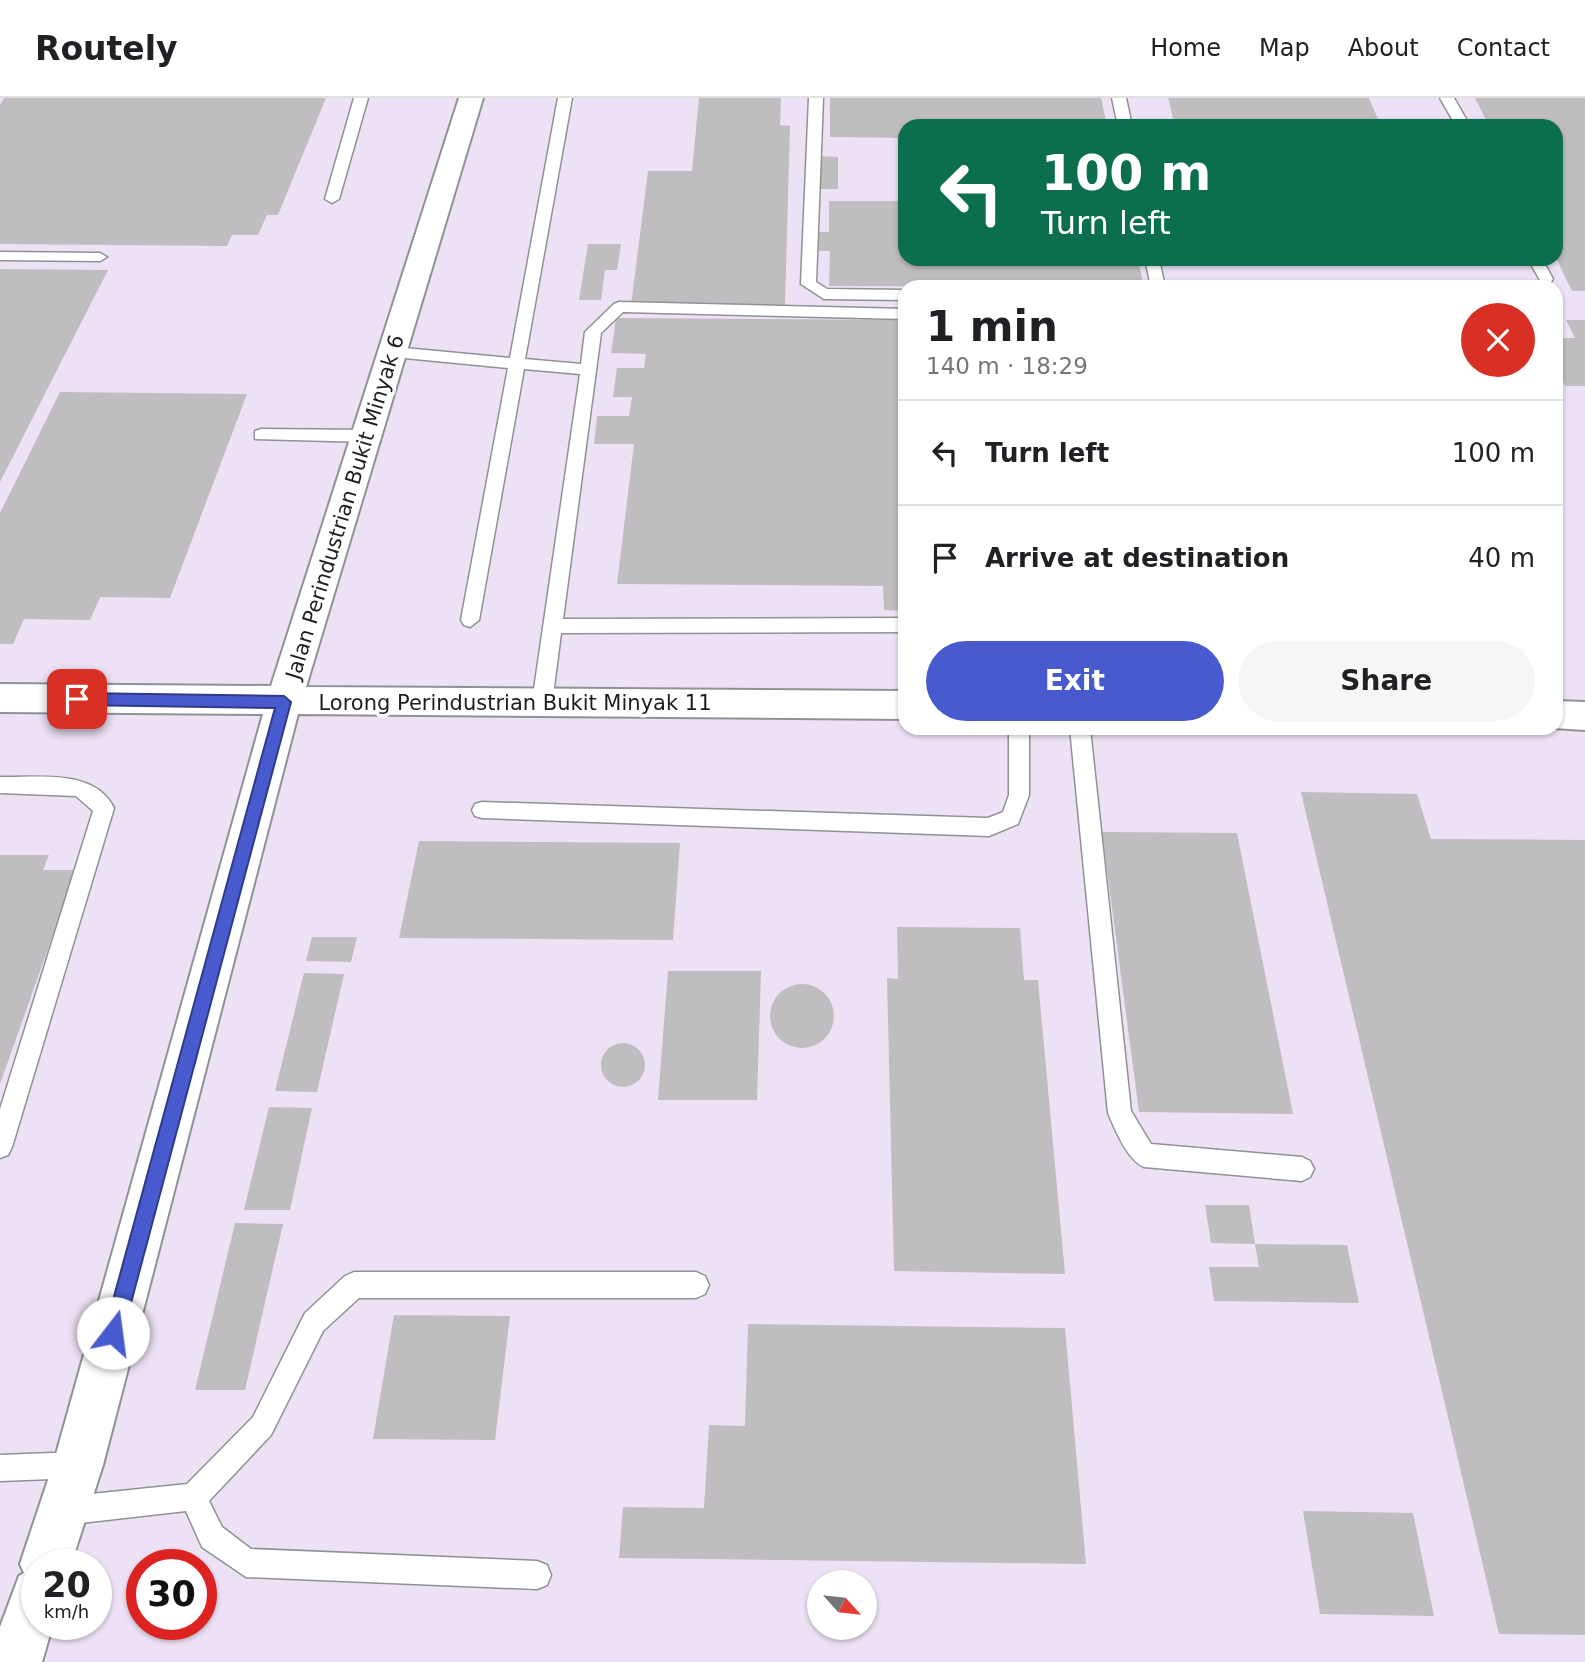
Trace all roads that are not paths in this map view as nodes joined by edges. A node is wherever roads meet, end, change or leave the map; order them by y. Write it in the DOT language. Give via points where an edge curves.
graph roads {
  1 [pos="361,98"];
  2 [pos="471,98"];
  3 [pos="565,98"];
  4 [pos="816,98"];
  5 [pos="1119,98"];
  6 [pos="1447,98"];
  7 [pos="1124,119"];
  8 [pos="1459,119"];
  9 [pos="331,199"];
  10 [pos="0,256"];
  11 [pos="100,257"];
  12 [pos="1539,266"];
  13 [pos="1546,279"];
  14 [pos="898,295"];
  15 [pos="898,314"];
  16 [pos="394,352"];
  17 [pos="516,364"];
  18 [pos="589,370"];
  19 [pos="261,435"];
  20 [pos="368,436"];
  21 [pos="470,621"];
  22 [pos="898,625"];
  23 [pos="553,626"];
  24 [pos="0,698"];
  25 [pos="284,702"];
  26 [pos="542,703"];
  27 [pos="898,705"];
  28 [pos="1563,715"];
  29 [pos="1585,716"];
  30 [pos="1019,735"];
  31 [pos="1081,735"];
  32 [pos="0,785"];
  33 [pos="482,810"];
  34 [pos="0,1147"];
  35 [pos="1302,1169"];
  36 [pos="696,1285"];
  37 [pos="78,1465"];
  38 [pos="0,1468"];
  39 [pos="193,1497"];
  40 [pos="63,1511"];
  41 [pos="51,1549"];
  42 [pos="537,1575"];
  43 [pos="22,1640"];
  44 [pos="15,1662"];
  1 -- 9 [label="lane"];
  2 -- 16 [label="street, Jalan Perindustrian Bukit Minyak 6"];
  3 -- 17 [label="lane"];
  4 -- 14 [label="lane" via="807,284 824,295"];
  5 -- 7 [label="lane"];
  6 -- 8 [label="lane"];
  10 -- 11 [label="lane"];
  12 -- 13 [label="lane"];
  15 -- 18 [label="lane" via="619,307 593,331"];
  16 -- 17 [label="lane"];
  16 -- 20 [label="street, Jalan Perindustrian Bukit Minyak 6"];
  17 -- 18 [label="lane"];
  17 -- 21 [label="lane"];
  18 -- 23 [label="lane"];
  19 -- 20 [label="lane"];
  20 -- 25 [label="street, Jalan Perindustrian Bukit Minyak 6"];
  22 -- 23 [label="lane"];
  23 -- 26 [label="lane"];
  24 -- 25 [label="street, Lorong Perindustrian Bukit Minyak 11"];
  25 -- 26 [label="street, Lorong Perindustrian Bukit Minyak 11"];
  25 -- 37 [label="street, Jalan Perindustrian Bukit Minyak 6"];
  26 -- 27 [label="street, Lorong Perindustrian Bukit Minyak 11"];
  28 -- 29 [label="street"];
  30 -- 33 [label="lane" via="1019,795 1011,818 989,827"];
  31 -- 35 [label="lane" via="1120,1112 1144,1155"];
  32 -- 34 [label="lane" via="80,788 104,808"];
  36 -- 39 [label="lane" via="354,1285 314,1322 262,1426"];
  37 -- 38 [label="lane"];
  37 -- 40 [label="street, Jalan Perindustrian Bukit Minyak 6"];
  39 -- 40 [label="lane"];
  39 -- 42 [label="lane" via="212,1537 246,1563"];
  40 -- 41 [label="street, Jalan Perindustrian Bukit Minyak 6"];
  43 -- 44 [label="street"];
}
